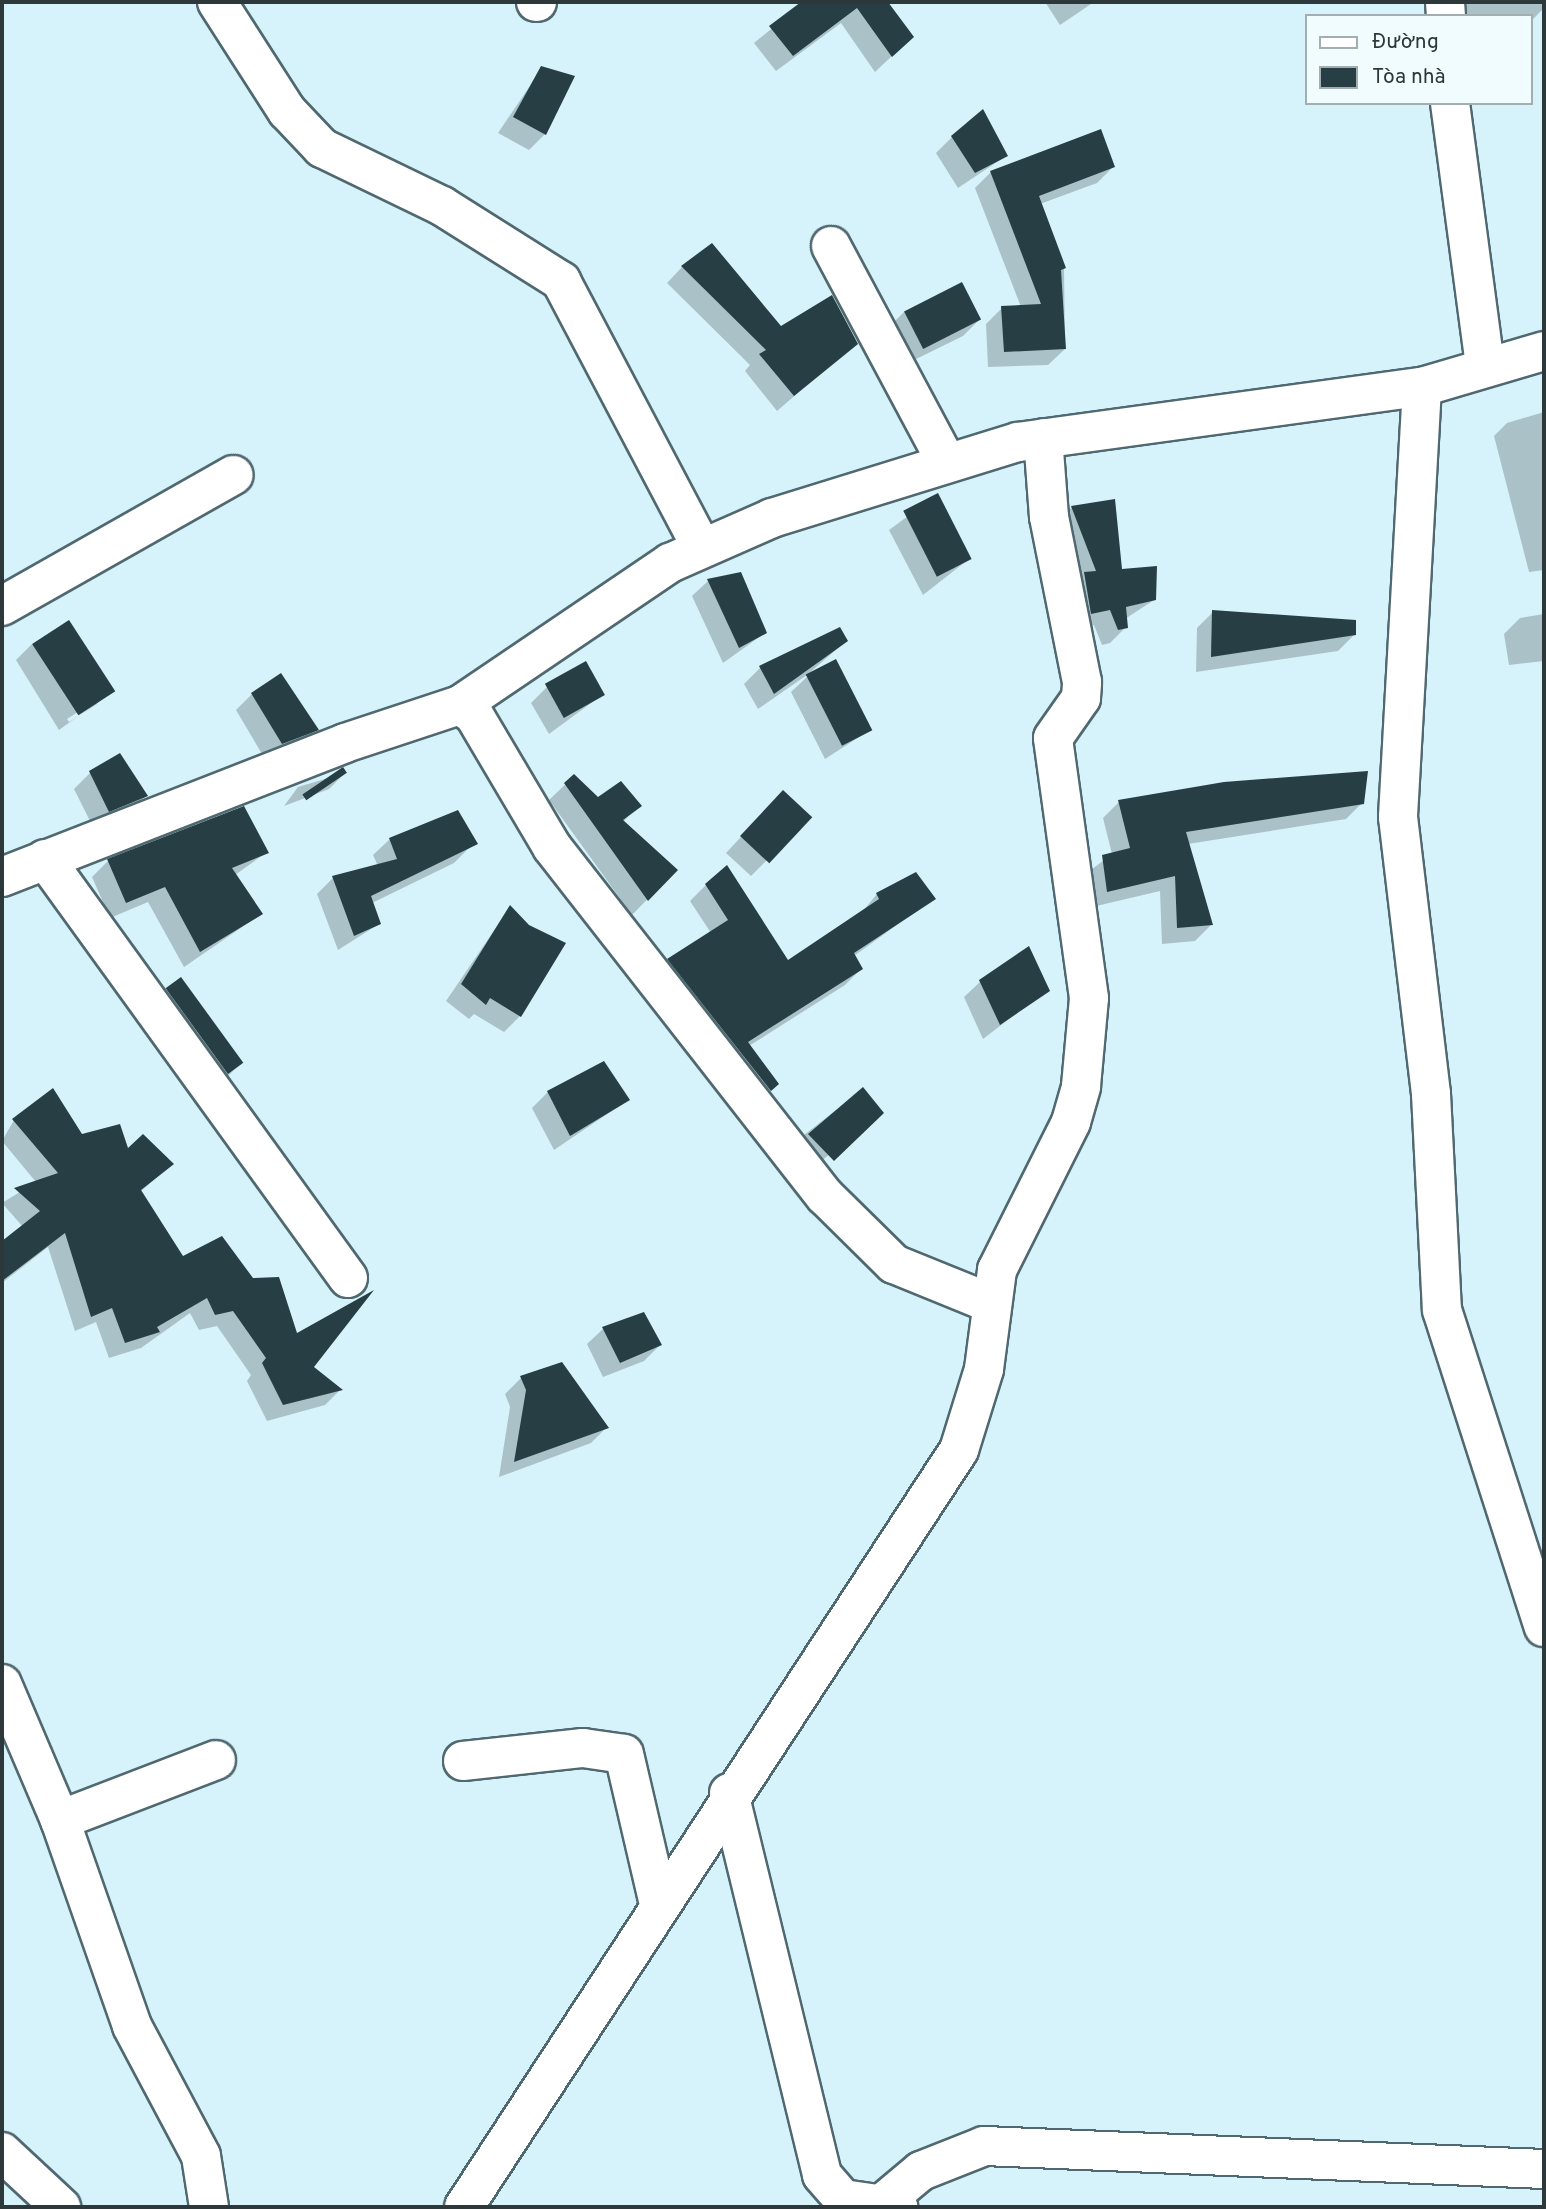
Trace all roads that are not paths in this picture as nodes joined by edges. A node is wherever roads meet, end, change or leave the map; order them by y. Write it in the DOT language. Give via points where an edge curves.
graph roads {
  1 [pos="217,2"];
  2 [pos="1450,105"];
  3 [pos="831,246"];
  4 [pos="1544,351"];
  5 [pos="1485,367"];
  6 [pos="1422,387"];
  7 [pos="1043,438"];
  8 [pos="947,463"];
  9 [pos="234,475"];
  10 [pos="700,545"];
  11 [pos="2,606"];
  12 [pos="460,705"];
  13 [pos="45,859"];
  14 [pos="2,877"];
  15 [pos="348,1278"];
  16 [pos="990,1303"];
  17 [pos="1544,1627"];
  18 [pos="2,1684"];
  19 [pos="216,1760"];
  20 [pos="463,1761"];
  21 [pos="729,1793"];
  22 [pos="60,1819"];
  23 [pos="659,1903"];
  24 [pos="2,2152"];
  25 [pos="1544,2169"];
  26 [pos="891,2204"];
  27 [pos="61,2207"];
  28 [pos="209,2207"];
  29 [pos="464,2207"];
  1 -- 10 [label="street" via="287,111 322,148 442,206 561,281"];
  2 -- 5 [label="street"];
  3 -- 8 [label="street"];
  4 -- 5 [label="street"];
  5 -- 6 [label="street"];
  6 -- 7 [label="street"];
  6 -- 17 [label="street" via="1398,817 1431,1094 1442,1310"];
  7 -- 8 [label="street"];
  7 -- 16 [label="street" via="1049,517 1083,682 1081,698 1054,738 1089,998 1081,1086 1071,1122 1016,1227"];
  8 -- 10 [label="street"];
  9 -- 11 [label="street"];
  10 -- 12 [label="street"];
  12 -- 13 [label="street" via="357,738"];
  12 -- 16 [label="street" via="474,715 552,847 825,1196 894,1264"];
  13 -- 14 [label="street"];
  13 -- 15 [label="street"];
  16 -- 21 [label="street" via="984,1369 959,1450"];
  18 -- 22 [label="street"];
  19 -- 22 [label="street"];
  20 -- 23 [label="street" via="583,1748 624,1754"];
  21 -- 23 [label="street"];
  21 -- 26 [label="street" via="822,2175 843,2199"];
  22 -- 28 [label="street" via="132,2026 201,2157"];
  23 -- 29 [label="street"];
  24 -- 27 [label="street"];
  25 -- 26 [label="street" via="984,2146 921,2171"];
}
